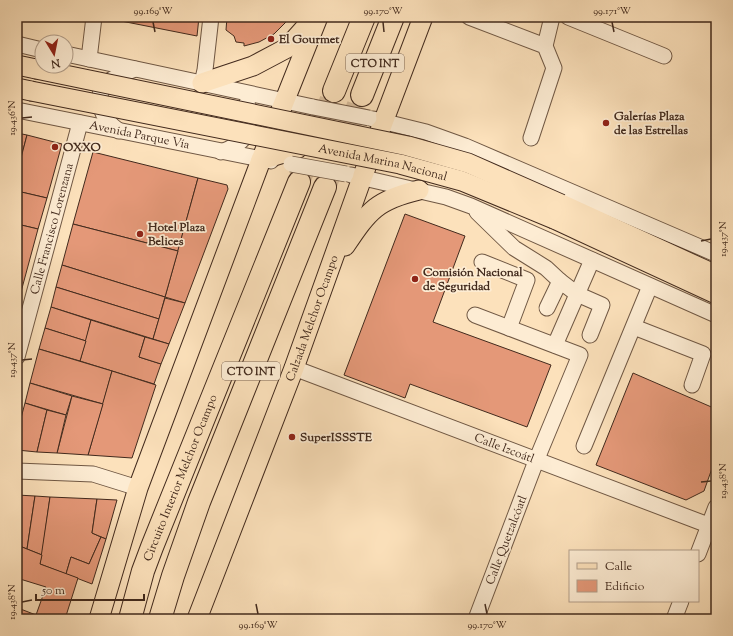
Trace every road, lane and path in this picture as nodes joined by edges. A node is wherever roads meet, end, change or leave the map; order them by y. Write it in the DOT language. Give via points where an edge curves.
graph roads {
  1 [pos="94,17"];
  2 [pos="211,17"];
  3 [pos="316,17"];
  4 [pos="423,17"];
  5 [pos="470,17"];
  6 [pos="552,17"];
  7 [pos="568,17"];
  8 [pos="363,18"];
  9 [pos="390,21"];
  10 [pos="17,44"];
  11 [pos="545,46"];
  12 [pos="34,48"];
  13 [pos="74,56"];
  14 [pos="664,56"];
  15 [pos="90,59"];
  16 [pos="17,65"];
  17 [pos="135,69"];
  18 [pos="173,77"];
  19 [pos="202,83"];
  20 [pos="24,89"];
  21 [pos="239,91"];
  22 [pos="334,91"];
  23 [pos="362,95"];
  24 [pos="285,102"];
  25 [pos="17,110"];
  26 [pos="372,122"];
  27 [pos="80,123"];
  28 [pos="119,131"];
  29 [pos="531,138"];
  30 [pos="161,140"];
  31 [pos="221,152"];
  32 [pos="261,160"];
  33 [pos="296,165"];
  34 [pos="354,176"];
  35 [pos="324,187"];
  36 [pos="419,190"];
  37 [pos="471,206"];
  38 [pos="558,211"];
  39 [pos="716,254"];
  40 [pos="592,260"];
  41 [pos="482,262"];
  42 [pos="330,268"];
  43 [pos="716,275"];
  44 [pos="560,281"];
  45 [pos="650,286"];
  46 [pos="577,294"];
  47 [pos="716,294"];
  48 [pos="547,308"];
  49 [pos="475,315"];
  50 [pos="716,315"];
  51 [pos="634,327"];
  52 [pos="509,328"];
  53 [pos="590,335"];
  54 [pos="556,345"];
  55 [pos="17,357"];
  56 [pos="294,368"];
  57 [pos="692,385"];
  58 [pos="584,446"];
  59 [pos="536,461"];
  60 [pos="17,471"];
  61 [pos="138,488"];
  62 [pos="716,507"];
  63 [pos="712,526"];
  64 [pos="699,552"];
  65 [pos="681,602"];
  66 [pos="98,619"];
  67 [pos="130,619"];
  68 [pos="160,619"];
  69 [pos="197,619"];
  70 [pos="476,619"];
  71 [pos="674,619"];
  1 -- 15 [label="street"];
  2 -- 19 [label="street"];
  3 -- 19 [label="main road" via="287,48 253,66"];
  3 -- 24 [label="main road"];
  4 -- 26 [label="main road, Calzada Melchor Ocampo / CTO INT"];
  5 -- 11 [label="street"];
  6 -- 11 [label="street"];
  7 -- 14 [label="street"];
  8 -- 22 [label="highway, CTO INT"];
  9 -- 23 [label="highway, CTO INT"];
  10 -- 12 [label="street"];
  11 -- 29 [label="street" via="554,68"];
  13 -- 15 [label="street"];
  15 -- 17 [label="street"];
  16 -- 38 [label="main road, Avenida Marina Nacional, bridge" via="408,146 468,163"];
  17 -- 18 [label="street"];
  17 -- 28 [label="street" via="109,81 102,90 99,101 104,117"];
  18 -- 19 [label="street"];
  18 -- 30 [label="street"];
  19 -- 21 [label="street"];
  20 -- 38 [label="main road, Avenida Marina Nacional, bridge" via="400,164"];
  21 -- 24 [label="street"];
  21 -- 31 [label="street" via="251,111 248,133 242,142"];
  24 -- 26 [label="street, bridge"];
  24 -- 32 [label="main road"];
  25 -- 27 [label="street, Avenida Parque Vía"];
  26 -- 33 [label="main road, bridge"];
  26 -- 34 [label="main road, Calzada Melchor Ocampo / CTO INT"];
  26 -- 39 [label="street" via="426,132 464,146"];
  27 -- 28 [label="street, Avenida Parque Vía"];
  27 -- 55 [label="street, Calle Francisco Lorenzana"];
  28 -- 30 [label="street, Avenida Parque Vía"];
  30 -- 31 [label="street, Avenida Parque Vía"];
  31 -- 32 [label="street, Avenida Parque Vía"];
  32 -- 33 [label="main road"];
  32 -- 61 [label="main road"];
  33 -- 34 [label="street, Avenida Marina Nacional, bridge"];
  33 -- 67 [label="highway, Circuito Interior Melchor Ocampo / CTO INT" via="143,571"];
  34 -- 36 [label="street, Avenida Marina Nacional"];
  34 -- 42 [label="main road, Calzada Melchor Ocampo / CTO INT"];
  35 -- 68 [label="highway, CTO INT" via="199,502"];
  36 -- 37 [label="street, Avenida Marina Nacional" via="446,196"];
  36 -- 42 [label="main road" via="396,196 370,212"];
  37 -- 40 [label="street, Avenida Marina Nacional"];
  37 -- 44 [label="street" via="514,248 546,268"];
  38 -- 43 [label="main road, Avenida Marina Nacional"];
  38 -- 47 [label="main road, Avenida Marina Nacional"];
  40 -- 45 [label="street, Avenida Marina Nacional"];
  40 -- 46 [label="street"];
  41 -- 52 [label="street" via="526,280"];
  42 -- 56 [label="main road, Calzada Melchor Ocampo / CTO INT"];
  44 -- 46 [label="street"];
  44 -- 48 [label="street"];
  45 -- 50 [label="street, Avenida Marina Nacional"];
  45 -- 51 [label="street"];
  46 -- 53 [label="street" via="602,305"];
  46 -- 54 [label="street"];
  49 -- 52 [label="street"];
  51 -- 57 [label="street" via="703,354"];
  51 -- 58 [label="street"];
  52 -- 54 [label="street"];
  54 -- 59 [label="street, Calle Quetzalcóatl" via="580,355"];
  56 -- 59 [label="street, Calle Izcoátl"];
  56 -- 69 [label="main road, Calzada Melchor Ocampo / CTO INT"];
  59 -- 63 [label="street, Calle Izcoátl"];
  59 -- 70 [label="street, Calle Quetzalcóatl"];
  60 -- 61 [label="street" via="93,474"];
  61 -- 66 [label="main road"];
  62 -- 63 [label="street"];
  63 -- 64 [label="street"];
  65 -- 71 [label="street"];
}
